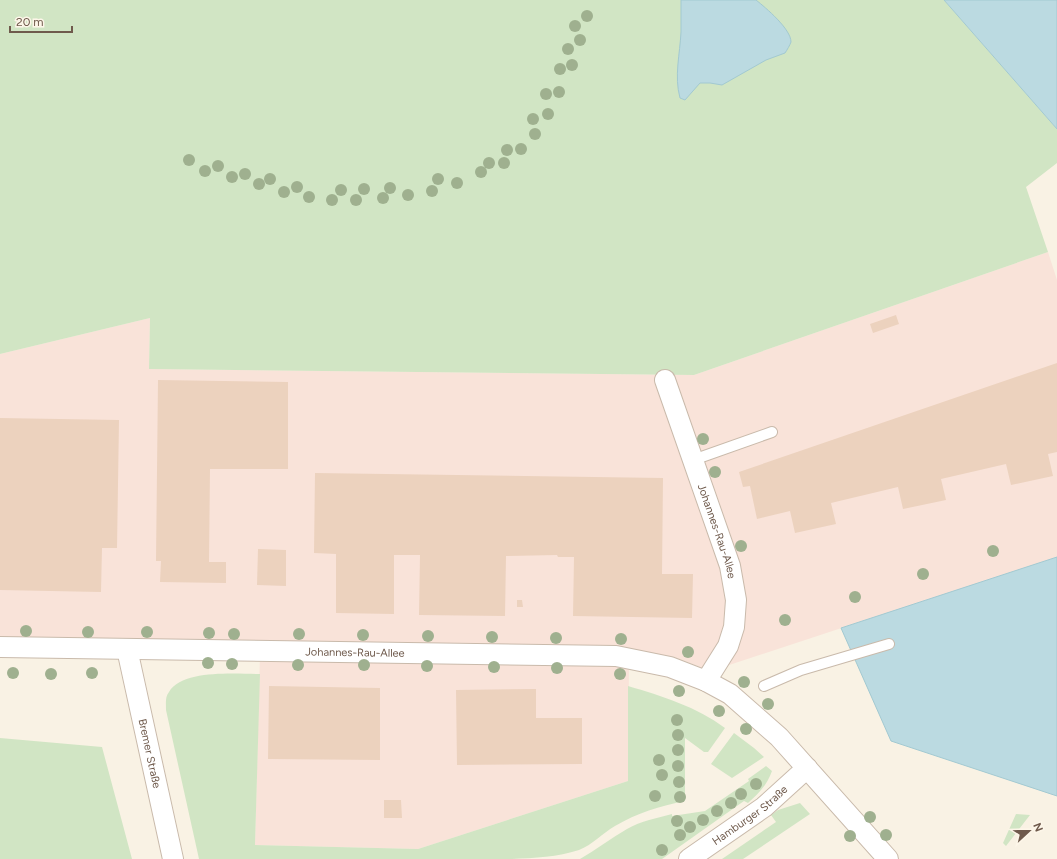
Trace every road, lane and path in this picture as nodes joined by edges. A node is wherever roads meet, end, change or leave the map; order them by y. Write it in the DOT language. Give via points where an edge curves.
graph roads {
  1 [pos="665,380"];
  2 [pos="772,432"];
  3 [pos="693,460"];
  4 [pos="889,644"];
  5 [pos="0,647"];
  6 [pos="127,649"];
  7 [pos="706,682"];
  8 [pos="764,686"];
  9 [pos="807,768"];
  10 [pos="173,859"];
  11 [pos="689,859"];
  12 [pos="888,859"];
  1 -- 3 [label="street, Johannes-Rau-Allee"];
  2 -- 3 [label="lane"];
  3 -- 7 [label="street, Johannes-Rau-Allee" via="730,566 736,600 734,627 728,646"];
  4 -- 8 [label="lane" via="801,670"];
  5 -- 6 [label="street, Johannes-Rau-Allee"];
  6 -- 7 [label="street, Johannes-Rau-Allee" via="616,656 670,667"];
  6 -- 10 [label="street, Bremer Straße"];
  7 -- 9 [label="street, Johannes-Rau-Allee" via="730,694 779,737"];
  9 -- 11 [label="street, Hamburger Straße" via="764,807"];
  9 -- 12 [label="street, Johannes-Rau-Allee"];
}
